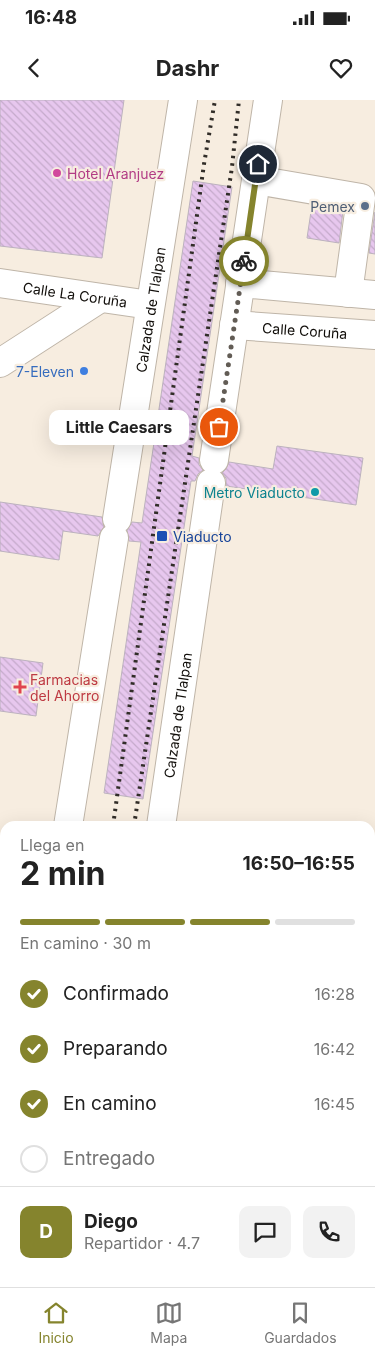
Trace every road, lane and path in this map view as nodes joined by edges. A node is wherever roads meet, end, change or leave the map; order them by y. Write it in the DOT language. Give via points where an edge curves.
graph roads {
  1 [pos="183,100"];
  2 [pos="268,100"];
  3 [pos="256,180"];
  4 [pos="0,283"];
  5 [pos="240,283"];
  6 [pos="348,293"];
  7 [pos="375,295"];
  8 [pos="99,299"];
  9 [pos="150,305"];
  10 [pos="234,325"];
  11 [pos="375,335"];
  12 [pos="0,363"];
  13 [pos="69,821"];
  14 [pos="162,821"];
  1 -- 9 [label="main road, Calzada de Tlalpan"];
  2 -- 3 [label="main road, Calzada de Tlalpan"];
  3 -- 5 [label="main road, Calzada de Tlalpan"];
  3 -- 6 [label="main road" via="361,198"];
  4 -- 8 [label="main road, Calle La Coruña"];
  5 -- 6 [label="main road"];
  5 -- 10 [label="main road, Calzada de Tlalpan"];
  6 -- 7 [label="main road"];
  8 -- 9 [label="main road, Calle La Coruña"];
  8 -- 12 [label="main road"];
  9 -- 13 [label="main road, Calzada de Tlalpan"];
  10 -- 11 [label="main road, Calle Coruña"];
  10 -- 14 [label="main road, Calzada de Tlalpan"];
}
